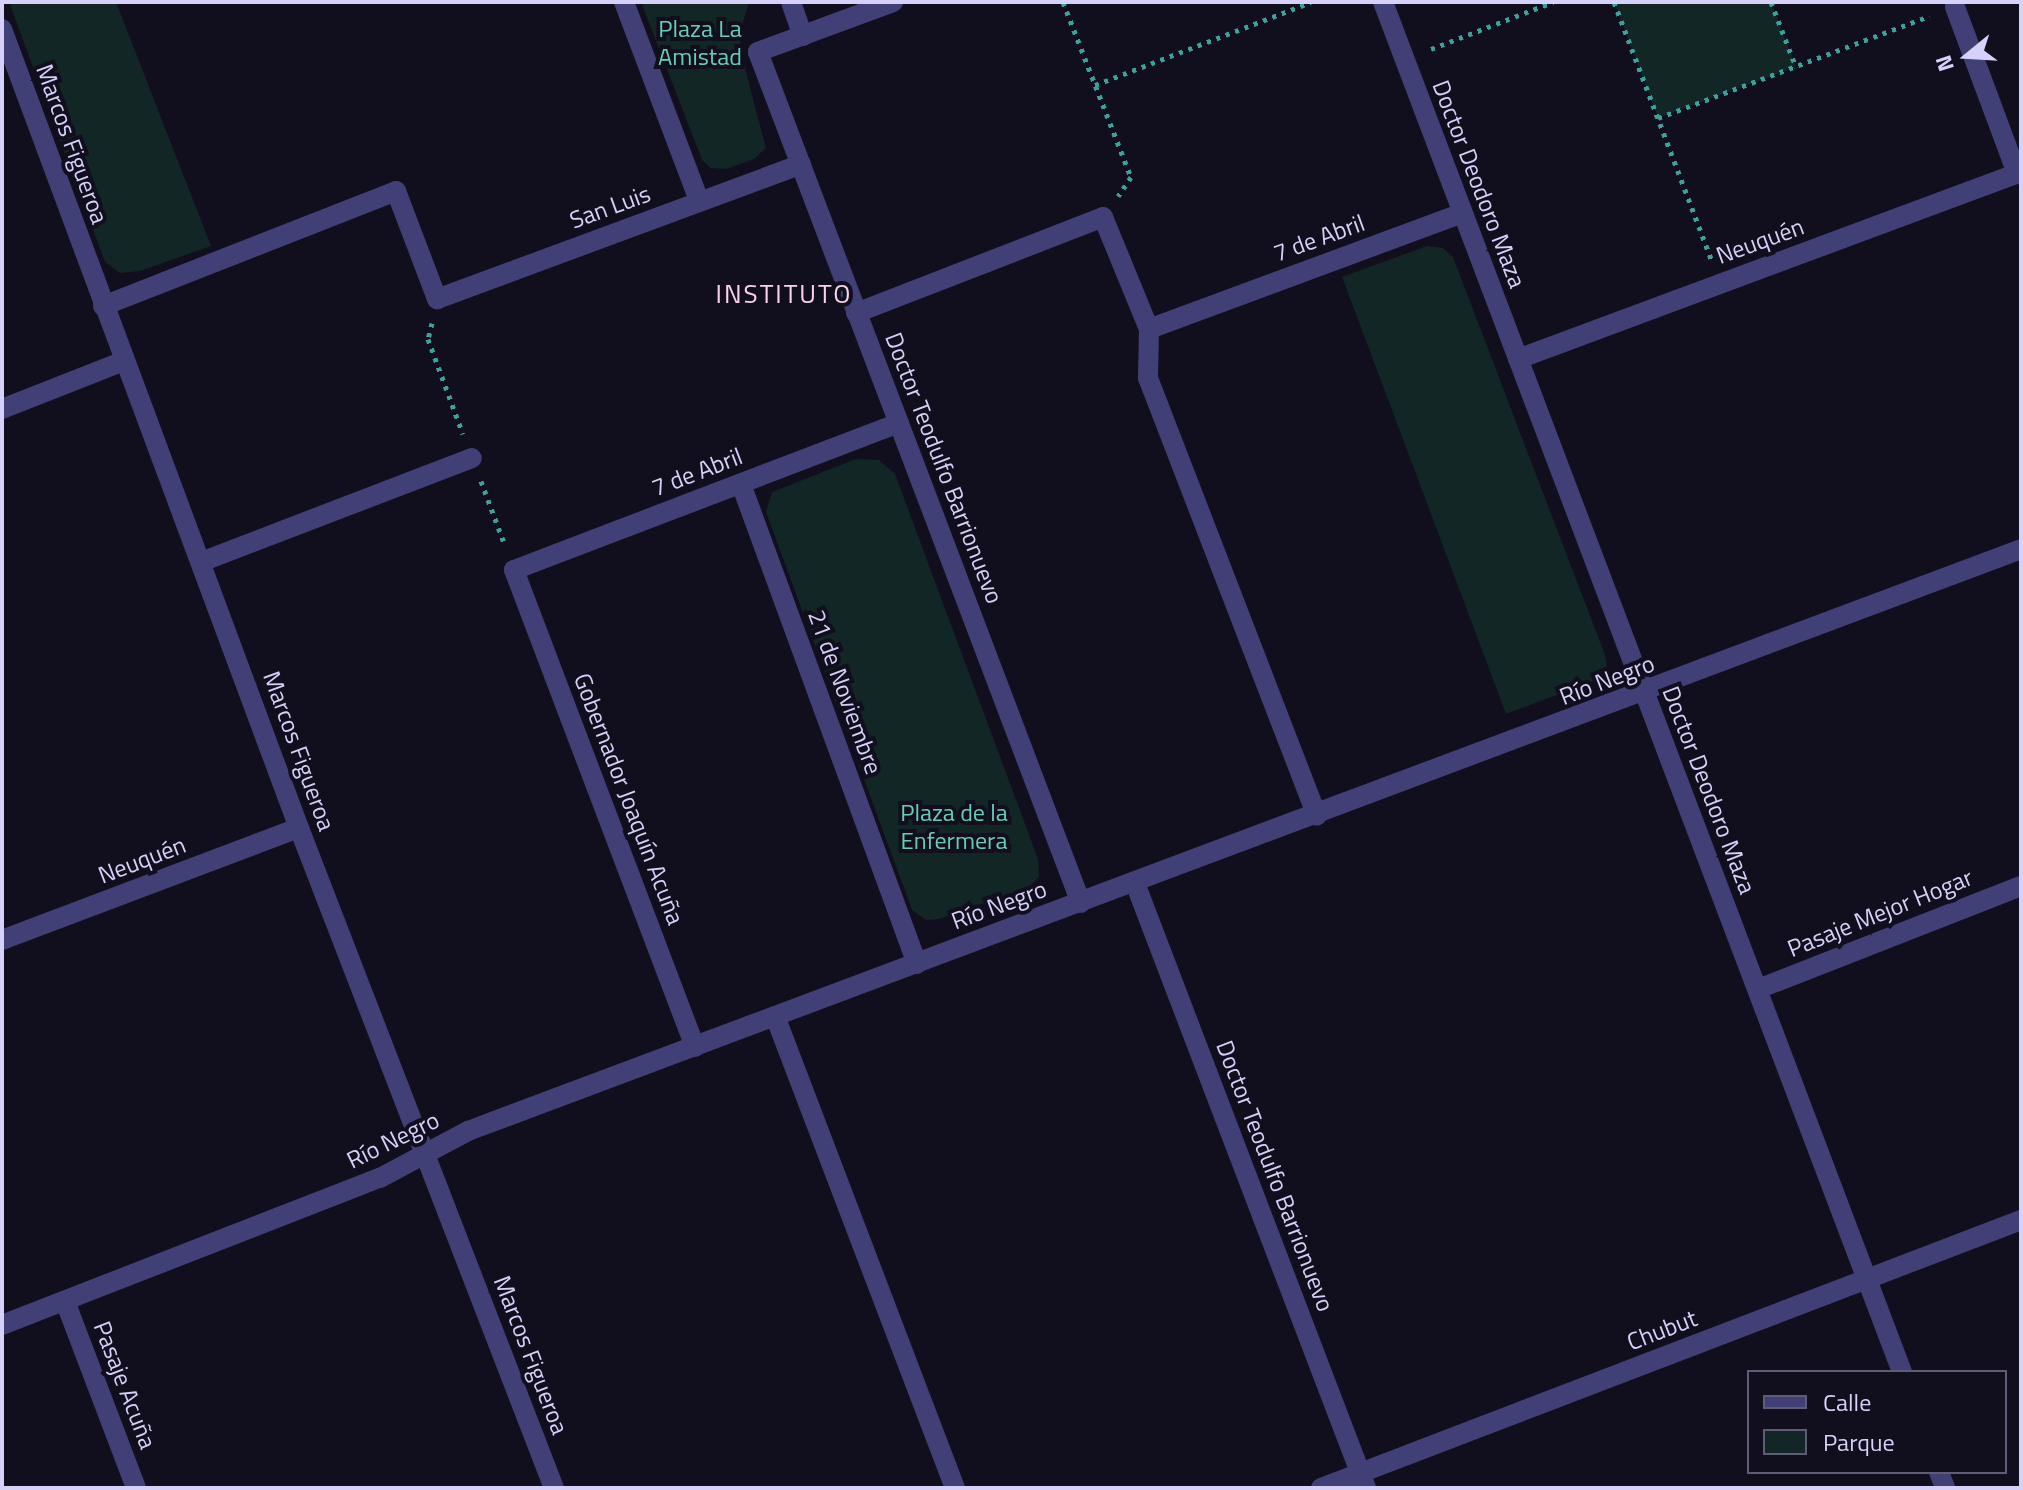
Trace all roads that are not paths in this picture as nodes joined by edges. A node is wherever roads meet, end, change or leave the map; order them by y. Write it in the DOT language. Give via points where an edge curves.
graph roads {
  1 [pos="624,2"];
  2 [pos="791,2"];
  3 [pos="893,2"];
  4 [pos="1383,2"];
  5 [pos="1955,7"];
  6 [pos="2,29"];
  7 [pos="803,36"];
  8 [pos="801,164"];
  9 [pos="2020,177"];
  10 [pos="699,201"];
  11 [pos="1462,213"];
  12 [pos="103,306"];
  13 [pos="856,313"];
  14 [pos="1149,329"];
  15 [pos="1518,359"];
  16 [pos="124,361"];
  17 [pos="2,409"];
  18 [pos="899,423"];
  19 [pos="472,458"];
  20 [pos="741,484"];
  21 [pos="2021,549"];
  22 [pos="201,562"];
  23 [pos="514,570"];
  24 [pos="1644,693"];
  25 [pos="1317,815"];
  26 [pos="299,828"];
  27 [pos="1135,883"];
  28 [pos="2021,886"];
  29 [pos="1081,903"];
  30 [pos="2,940"];
  31 [pos="917,964"];
  32 [pos="1758,989"];
  33 [pos="775,1016"];
  34 [pos="695,1047"];
  35 [pos="427,1152"];
  36 [pos="2021,1220"];
  37 [pos="1867,1280"];
  38 [pos="65,1301"];
  39 [pos="2,1325"];
  40 [pos="1901,1370"];
  41 [pos="1363,1481"];
  42 [pos="136,1488"];
  43 [pos="554,1488"];
  44 [pos="955,1488"];
  45 [pos="1321,1488"];
  1 -- 10 [label="street"];
  2 -- 7 [label="street"];
  3 -- 7 [label="street"];
  4 -- 11 [label="street, Doctor Deodoro Maza"];
  5 -- 9 [label="street"];
  6 -- 12 [label="street, Marcos Figueroa"];
  7 -- 8 [label="street, Doctor Teodulfo Barrionuevo" via="758,52"];
  8 -- 10 [label="street, San Luis"];
  8 -- 13 [label="street, Doctor Teodulfo Barrionuevo"];
  9 -- 15 [label="street, Neuquén"];
  10 -- 12 [label="street, San Luis" via="437,299 396,191"];
  11 -- 14 [label="street, 7 de Abril"];
  11 -- 15 [label="street, Doctor Deodoro Maza"];
  12 -- 16 [label="street, Marcos Figueroa"];
  13 -- 14 [label="street" via="1103,217"];
  13 -- 18 [label="street, Doctor Teodulfo Barrionuevo"];
  14 -- 25 [label="street" via="1148,378"];
  15 -- 24 [label="street, Doctor Deodoro Maza"];
  16 -- 17 [label="street"];
  16 -- 22 [label="street, Marcos Figueroa"];
  18 -- 20 [label="street, 7 de Abril"];
  18 -- 29 [label="street, Doctor Teodulfo Barrionuevo"];
  19 -- 22 [label="street"];
  20 -- 23 [label="street, 7 de Abril"];
  20 -- 31 [label="street, 21 de Noviembre"];
  21 -- 24 [label="street, Río Negro"];
  22 -- 26 [label="street, Marcos Figueroa"];
  23 -- 34 [label="street, Gobernador Joaquín Acuña"];
  24 -- 25 [label="street, Río Negro"];
  24 -- 32 [label="street, Doctor Deodoro Maza"];
  25 -- 27 [label="street, Río Negro"];
  26 -- 30 [label="street, Neuquén"];
  26 -- 35 [label="street, Marcos Figueroa"];
  27 -- 29 [label="street, Río Negro"];
  27 -- 41 [label="street, Doctor Teodulfo Barrionuevo"];
  28 -- 32 [label="street, Pasaje Mejor Hogar"];
  29 -- 31 [label="street, Río Negro"];
  31 -- 33 [label="street, Río Negro"];
  32 -- 37 [label="street, Doctor Deodoro Maza"];
  33 -- 34 [label="street, Río Negro"];
  33 -- 44 [label="street"];
  34 -- 35 [label="street, Río Negro" via="468,1131"];
  35 -- 38 [label="street, Río Negro" via="380,1178"];
  35 -- 43 [label="street, Marcos Figueroa"];
  36 -- 37 [label="street, Chubut"];
  37 -- 40 [label="street, Doctor Deodoro Maza"];
  37 -- 41 [label="street, Chubut"];
  38 -- 39 [label="street, Río Negro"];
  38 -- 42 [label="street, Pasaje Acuña"];
  41 -- 45 [label="street, Chubut"];
}
